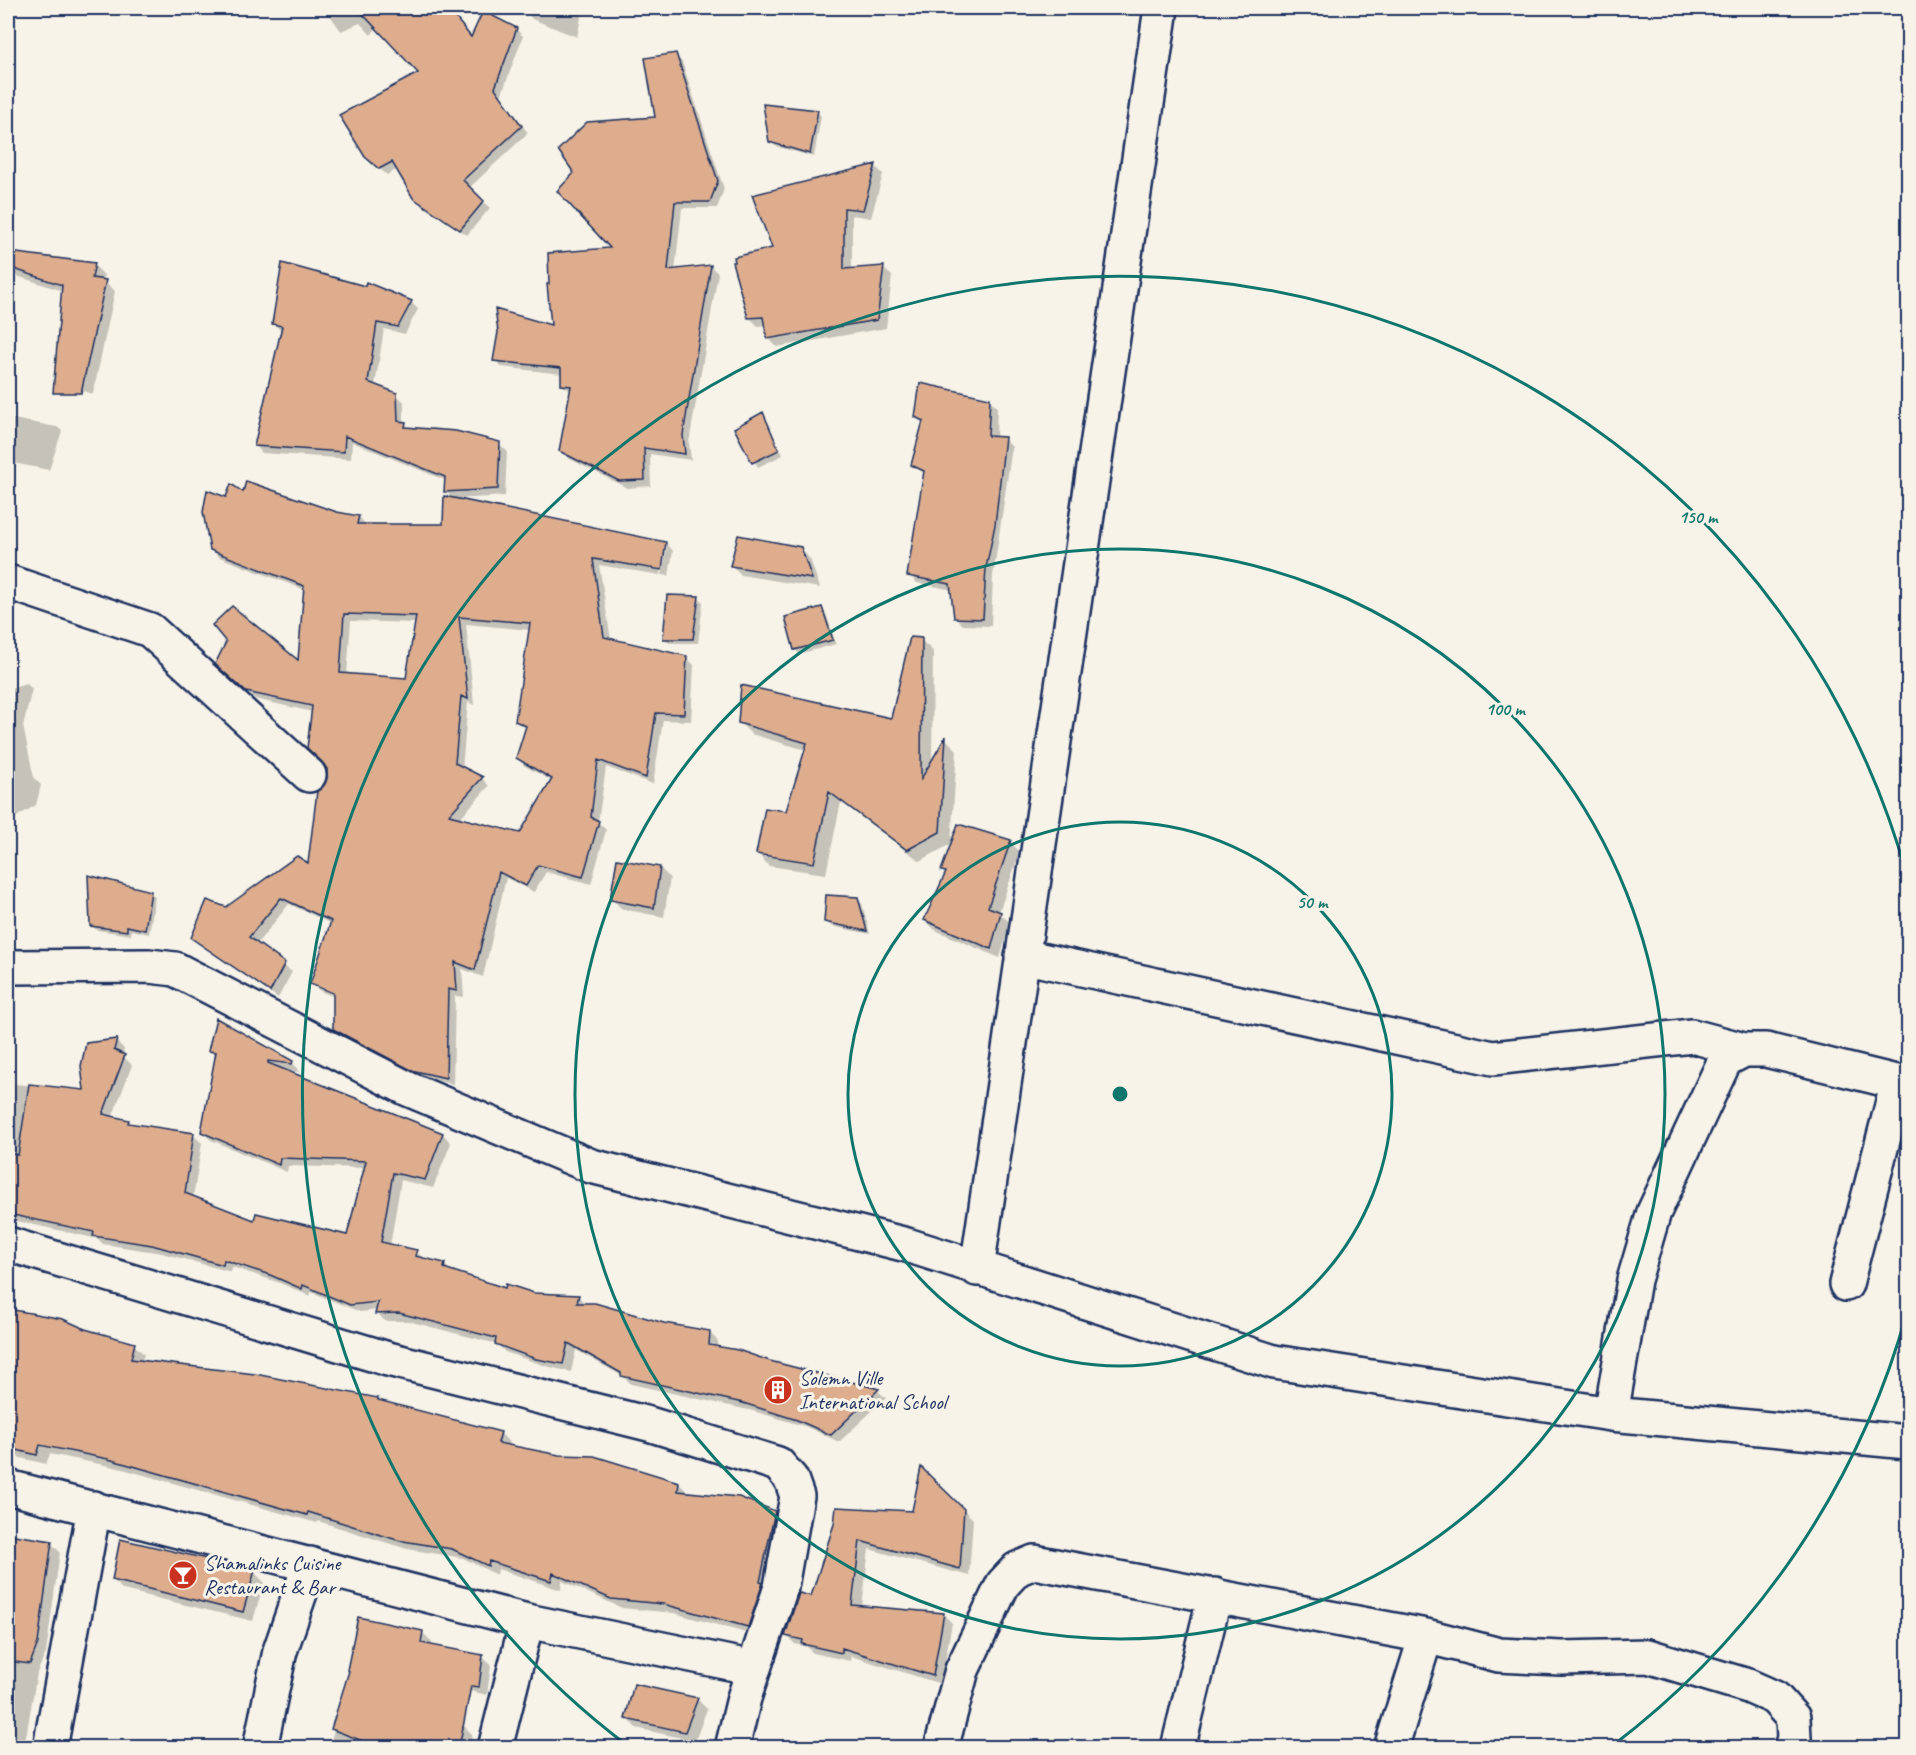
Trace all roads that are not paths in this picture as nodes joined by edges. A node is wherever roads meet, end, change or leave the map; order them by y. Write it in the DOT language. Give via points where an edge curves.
graph roads {
  1 [pos="1161,8"];
  2 [pos="8,582"];
  3 [pos="309,775"];
  4 [pos="1022,956"];
  5 [pos="8,967"];
  6 [pos="1744,1050"];
  7 [pos="1903,1084"];
  8 [pos="8,1244"];
  9 [pos="977,1269"];
  10 [pos="1846,1284"];
  11 [pos="1611,1414"];
  12 [pos="1908,1442"];
  13 [pos="8,1487"];
  14 [pos="94,1508"];
  15 [pos="310,1564"];
  16 [pos="1215,1595"];
  17 [pos="527,1622"];
  18 [pos="1426,1636"];
  19 [pos="754,1668"];
  20 [pos="50,1748"];
  21 [pos="260,1748"];
  22 [pos="495,1748"];
  23 [pos="732,1748"];
  24 [pos="941,1748"];
  25 [pos="1178,1748"];
  26 [pos="1391,1748"];
  27 [pos="1791,1748"];
  1 -- 4 [label="street"];
  2 -- 3 [label="street" via="150,630"];
  4 -- 6 [label="street" via="1493,1058 1692,1035"];
  4 -- 9 [label="street"];
  5 -- 9 [label="street" via="175,969 408,1089 591,1166 907,1245"];
  6 -- 7 [label="street" via="1766,1050"];
  6 -- 11 [label="street" via="1725,1060 1654,1212 1634,1280"];
  7 -- 10 [label="street"];
  8 -- 19 [label="street" via="388,1359 649,1424 778,1464 791,1479 797,1497 781,1587"];
  9 -- 11 [label="street" via="1274,1362"];
  11 -- 12 [label="street"];
  13 -- 14 [label="street"];
  14 -- 15 [label="street"];
  14 -- 20 [label="street"];
  15 -- 17 [label="street"];
  15 -- 21 [label="street" via="279,1651"];
  16 -- 18 [label="street"];
  16 -- 24 [label="street" via="1034,1562 1017,1569 1003,1584 962,1670"];
  16 -- 25 [label="street"];
  17 -- 19 [label="street"];
  17 -- 22 [label="street"];
  18 -- 26 [label="street"];
  18 -- 27 [label="street" via="1499,1655 1648,1656 1748,1686 1774,1698 1793,1718"];
  19 -- 23 [label="street"];
}
